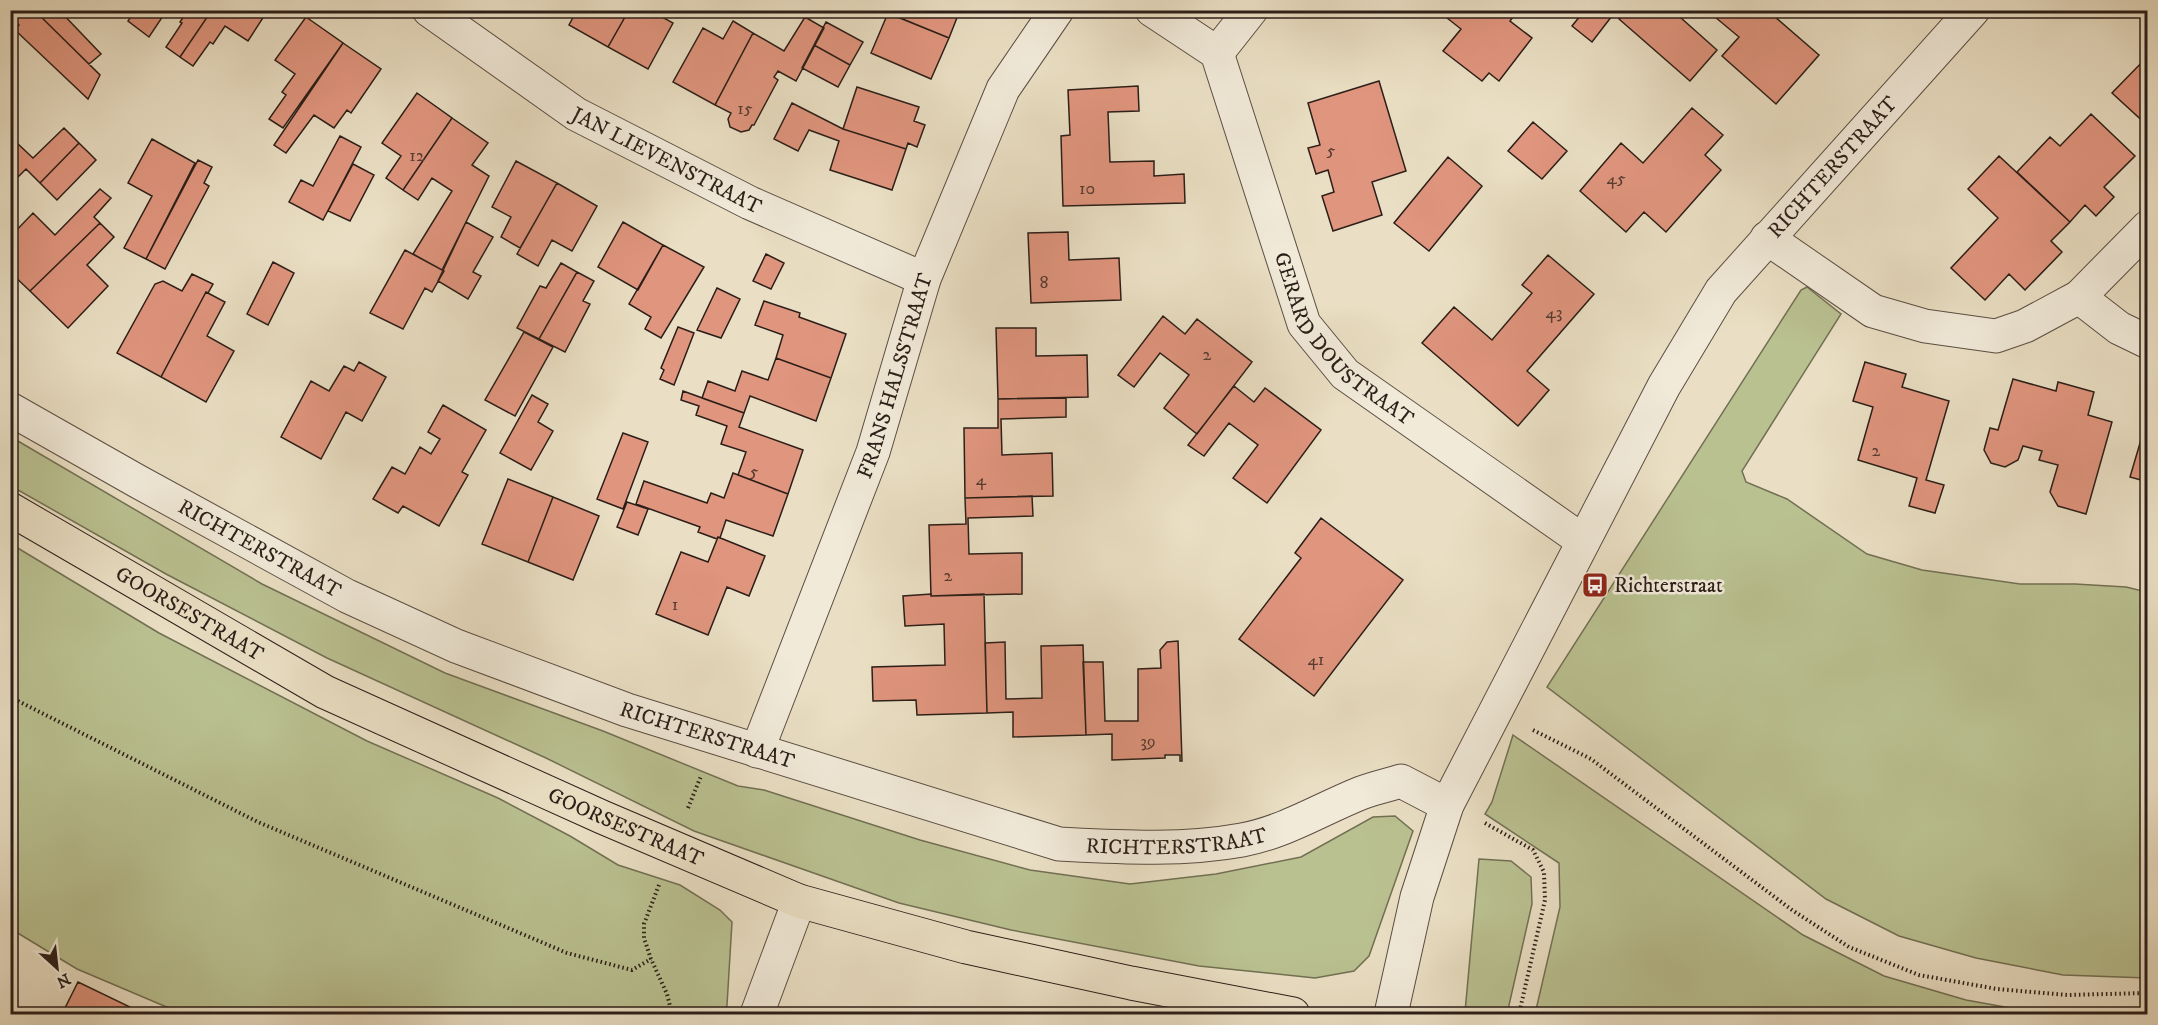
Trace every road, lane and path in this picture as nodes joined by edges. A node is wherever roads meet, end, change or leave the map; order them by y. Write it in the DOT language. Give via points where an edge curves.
graph roads {
  1 [pos="1057,10"];
  2 [pos="1152,10"];
  3 [pos="1251,10"];
  4 [pos="1973,10"];
  5 [pos="442,14"];
  6 [pos="1217,53"];
  7 [pos="2148,227"];
  8 [pos="1767,238"];
  9 [pos="924,279"];
  10 [pos="2079,297"];
  11 [pos="2148,342"];
  12 [pos="10,409"];
  13 [pos="10,509"];
  14 [pos="1583,541"];
  15 [pos="10,697"];
  16 [pos="1495,711"];
  17 [pos="757,751"];
  18 [pos="1447,805"];
  19 [pos="799,901"];
  20 [pos="2148,993"];
  21 [pos="672,1014"];
  22 [pos="757,1014"];
  23 [pos="1293,1014"];
  24 [pos="1391,1014"];
  25 [pos="1519,1014"];
  1 -- 9 [label="street, FRANS HALSSTRAAT" via="1003,89"];
  2 -- 6 [label="street"];
  3 -- 6 [label="street"];
  4 -- 8 [label="street, RICHTERSTRAAT"];
  5 -- 9 [label="street, JAN LIEVENSTRAAT" via="576,114 750,203"];
  6 -- 14 [label="street, GERARD DOUSTRAAT" via="1304,324 1345,374"];
  7 -- 10 [label="street"];
  8 -- 10 [label="street" via="1873,311 1925,326 1996,336 2025,326"];
  8 -- 14 [label="street, RICHTERSTRAAT" via="1721,291 1697,328"];
  9 -- 17 [label="street, FRANS HALSSTRAAT" via="873,452"];
  10 -- 11 [label="street" via="2119,328"];
  12 -- 17 [label="street, RICHTERSTRAAT" via="347,596 456,646 627,710"];
  13 -- 19 [label="main road, GOORSESTRAAT" via="325,692"];
  14 -- 16 [label="street, RICHTERSTRAAT"];
  15 -- 21 [label="path" via="258,822 567,953 632,970 651,959"];
  16 -- 18 [label="street, RICHTERSTRAAT"];
  16 -- 20 [label="path" via="1592,759 1792,910 1849,947 1919,975 1997,989 2067,995"];
  17 -- 18 [label="street, RICHTERSTRAAT" via="1059,844 1119,847 1242,840 1298,823 1362,793 1401,781"];
  18 -- 24 [label="street, RICHTERSTRAAT" via="1416,897"];
  18 -- 25 [label="path" via="1533,850 1544,872 1545,900"];
  19 -- 22 [label="street"];
  19 -- 23 [label="main road, GOORSESTRAAT" via="966,947"];
}
